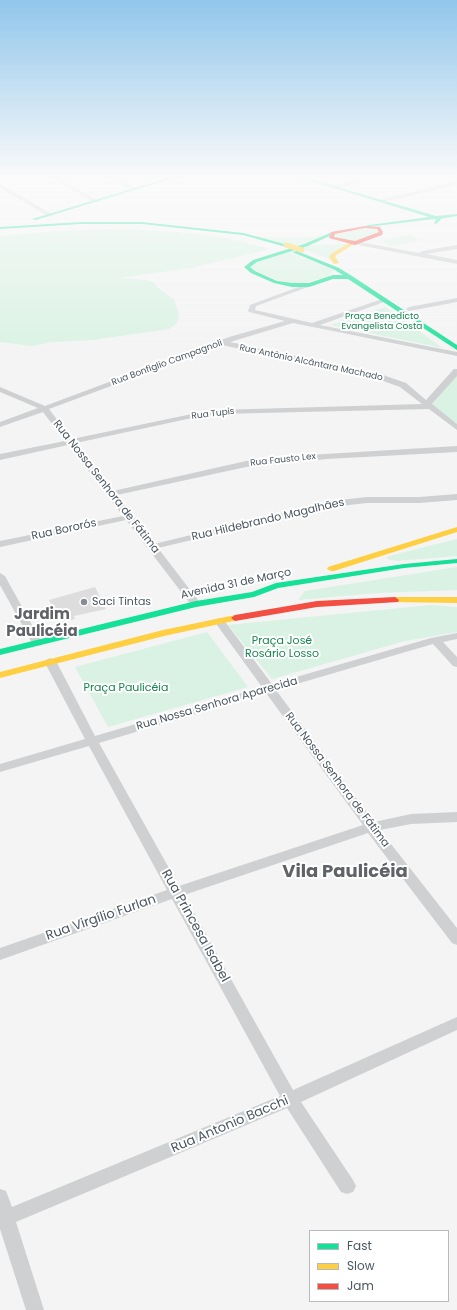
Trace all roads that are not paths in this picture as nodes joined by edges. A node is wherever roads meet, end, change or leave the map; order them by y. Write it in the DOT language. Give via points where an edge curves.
graph roads {
  1 [pos="244,238"];
  2 [pos="256,238"];
  3 [pos="267,238"];
  4 [pos="318,238"];
  5 [pos="332,238"];
  6 [pos="366,238"];
  7 [pos="353,242"];
  8 [pos="300,244"];
  9 [pos="282,246"];
  10 [pos="457,247"];
  11 [pos="417,254"];
  12 [pos="457,262"];
  13 [pos="336,270"];
  14 [pos="309,285"];
  15 [pos="385,300"];
  16 [pos="457,300"];
  17 [pos="409,309"];
  18 [pos="292,321"];
  19 [pos="312,325"];
  20 [pos="457,340"];
  21 [pos="221,343"];
  22 [pos="457,348"];
  23 [pos="457,354"];
  24 [pos="457,371"];
  25 [pos="0,389"];
  26 [pos="428,406"];
  27 [pos="44,408"];
  28 [pos="0,425"];
  29 [pos="457,428"];
  30 [pos="72,443"];
  31 [pos="457,449"];
  32 [pos="0,457"];
  33 [pos="111,494"];
  34 [pos="457,497"];
  35 [pos="129,517"];
  36 [pos="457,529"];
  37 [pos="0,544"];
  38 [pos="152,547"];
  39 [pos="457,561"];
  40 [pos="0,576"];
  41 [pos="276,586"];
  42 [pos="254,594"];
  43 [pos="238,597"];
  44 [pos="457,600"];
  45 [pos="196,604"];
  46 [pos="218,620"];
  47 [pos="163,633"];
  48 [pos="457,636"];
  49 [pos="435,640"];
  50 [pos="37,643"];
  51 [pos="0,652"];
  52 [pos="50,661"];
  53 [pos="457,664"];
  54 [pos="0,674"];
  55 [pos="269,689"];
  56 [pos="92,741"];
  57 [pos="0,768"];
  58 [pos="457,817"];
  59 [pos="371,827"];
  60 [pos="176,892"];
  61 [pos="457,939"];
  62 [pos="0,954"];
  63 [pos="457,1023"];
  64 [pos="290,1099"];
  65 [pos="347,1186"];
  66 [pos="0,1197"];
  67 [pos="3,1219"];
  68 [pos="35,1310"];
  1 -- 9 [label="main road"];
  2 -- 9 [label="main road"];
  3 -- 8 [label="main road"];
  4 -- 8 [label="main road"];
  5 -- 7 [label="main road"];
  6 -- 7 [label="main road"];
  7 -- 8 [label="main road"];
  7 -- 11 [label="street"];
  7 -- 13 [label="main road" via="333,255"];
  8 -- 9 [label="main road, bridge"];
  8 -- 13 [label="main road"];
  8 -- 14 [label="main road" via="247,266 253,272 276,282"];
  10 -- 11 [label="street"];
  11 -- 12 [label="street"];
  13 -- 14 [label="main road"];
  13 -- 15 [label="main road"];
  13 -- 17 [label="main road" via="352,271"];
  14 -- 18 [label="street" via="252,307 251,311 255,313"];
  15 -- 19 [label="street"];
  15 -- 22 [label="main road"];
  16 -- 17 [label="street"];
  17 -- 20 [label="main road"];
  18 -- 19 [label="street"];
  18 -- 21 [label="street, Rua Bonfiglio Campagnoli"];
  19 -- 23 [label="street"];
  21 -- 26 [label="street, Rua Antônio Alcântara Machado" via="377,376 403,385"];
  21 -- 27 [label="street, Rua Bonfiglio Campagnoli"];
  24 -- 26 [label="street"];
  25 -- 27 [label="street, Rua Nossa Senhora de Fátima"];
  26 -- 29 [label="street, Rua Antônio Alcântara Machado"];
  26 -- 30 [label="street, Rua Tupis" via="218,412"];
  27 -- 28 [label="street, Rua Bonfiglio Campagnoli"];
  27 -- 30 [label="street, Rua Nossa Senhora de Fátima"];
  30 -- 32 [label="street, Rua Tupis"];
  30 -- 33 [label="street, Rua Nossa Senhora de Fátima"];
  31 -- 33 [label="street, Rua Fausto Lex" via="276,460 246,464"];
  33 -- 35 [label="street, Rua Nossa Senhora de Fátima"];
  34 -- 38 [label="street, Rua Hildebrando Magalhães" via="331,504"];
  35 -- 37 [label="street, Rua Bororós"];
  35 -- 38 [label="street, Rua Nossa Senhora de Fátima"];
  36 -- 41 [label="main road"];
  38 -- 45 [label="street, Rua Nossa Senhora de Fátima"];
  39 -- 41 [label="main road, Avenida 31 de Março" via="404,566"];
  40 -- 50 [label="street"];
  41 -- 42 [label="main road, Avenida 31 de Março"];
  42 -- 43 [label="main road, Avenida 31 de Março"];
  42 -- 46 [label="main road" via="280,591 289,598 290,604 238,612"];
  43 -- 45 [label="main road, Avenida 31 de Março"];
  43 -- 47 [label="main road" via="213,607 161,621 157,624"];
  44 -- 46 [label="main road" via="378,600 317,604"];
  45 -- 50 [label="main road, Avenida 31 de Março"];
  46 -- 47 [label="main road"];
  46 -- 55 [label="street, Rua Nossa Senhora de Fátima"];
  47 -- 52 [label="main road"];
  48 -- 49 [label="street"];
  49 -- 53 [label="street"];
  49 -- 55 [label="street, Rua Nossa Senhora Aparecida"];
  50 -- 51 [label="main road, Avenida 31 de Março"];
  52 -- 54 [label="main road"];
  52 -- 56 [label="street, Rua Princesa Isabel"];
  55 -- 56 [label="street, Rua Nossa Senhora Aparecida"];
  55 -- 59 [label="street, Rua Nossa Senhora de Fátima"];
  56 -- 57 [label="street, Rua Nossa Senhora Aparecida"];
  56 -- 60 [label="street, Rua Princesa Isabel"];
  58 -- 59 [label="street, Rua Virgílio Furlan" via="411,819"];
  59 -- 60 [label="street, Rua Virgílio Furlan"];
  59 -- 61 [label="street, Rua Nossa Senhora de Fátima"];
  60 -- 62 [label="street, Rua Virgílio Furlan"];
  60 -- 64 [label="street, Rua Princesa Isabel"];
  63 -- 64 [label="street, Rua Antonio Bacchi"];
  64 -- 65 [label="street, Rua Princesa Isabel"];
  64 -- 67 [label="street, Rua Antonio Bacchi"];
  66 -- 67 [label="street"];
  67 -- 68 [label="street"];
}
